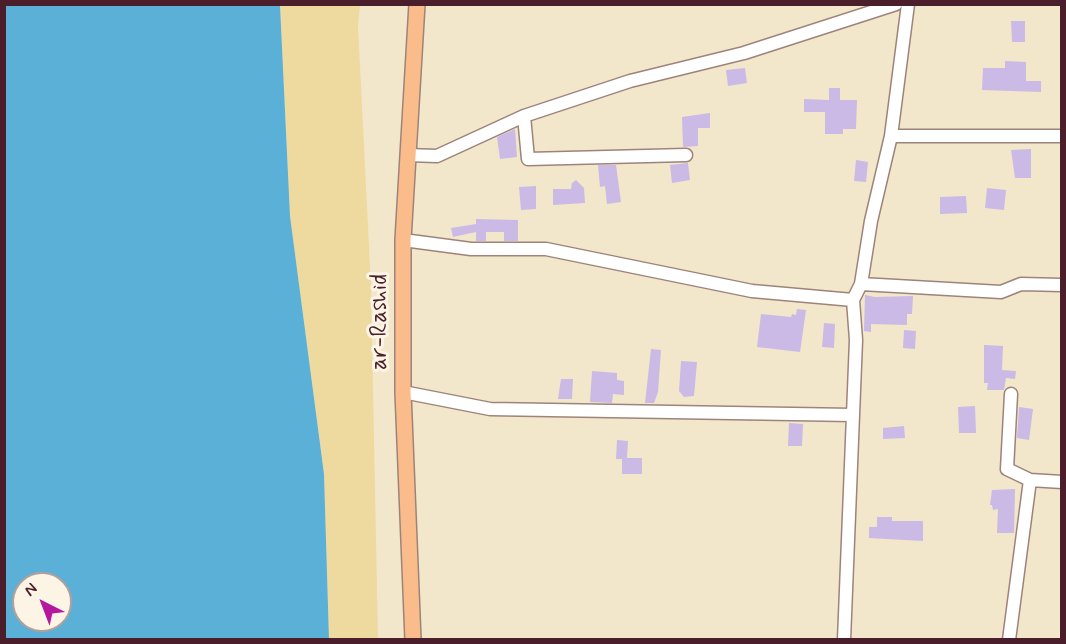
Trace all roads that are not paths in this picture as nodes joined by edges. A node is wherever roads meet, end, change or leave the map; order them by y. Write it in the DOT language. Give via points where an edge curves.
graph roads {
  1 [pos="417,4"];
  2 [pos="896,4"];
  3 [pos="908,4"];
  4 [pos="524,116"];
  5 [pos="891,136"];
  6 [pos="1062,136"];
  7 [pos="407,155"];
  8 [pos="686,155"];
  9 [pos="403,240"];
  10 [pos="861,284"];
  11 [pos="1062,285"];
  12 [pos="853,300"];
  13 [pos="403,392"];
  14 [pos="1011,394"];
  15 [pos="853,415"];
  16 [pos="1030,480"];
  17 [pos="1062,482"];
  18 [pos="412,639"];
  19 [pos="844,639"];
  20 [pos="1009,639"];
  1 -- 7 [label="main road, ar-Rashid"];
  2 -- 4 [label="street" via="744,53 630,81"];
  3 -- 5 [label="street"];
  4 -- 7 [label="street" via="437,156"];
  4 -- 8 [label="street" via="528,159"];
  5 -- 6 [label="street"];
  5 -- 10 [label="street"];
  7 -- 9 [label="main road, ar-Rashid"];
  9 -- 12 [label="street" via="471,249 546,249 752,291"];
  9 -- 13 [label="main road, ar-Rashid"];
  10 -- 11 [label="street" via="1000,292 1021,284"];
  10 -- 12 [label="street"];
  12 -- 15 [label="street"];
  13 -- 15 [label="street" via="490,409"];
  13 -- 18 [label="main road, ar-Rashid"];
  14 -- 16 [label="street" via="1007,470"];
  15 -- 19 [label="street"];
  16 -- 17 [label="street"];
  16 -- 20 [label="street"];
}
